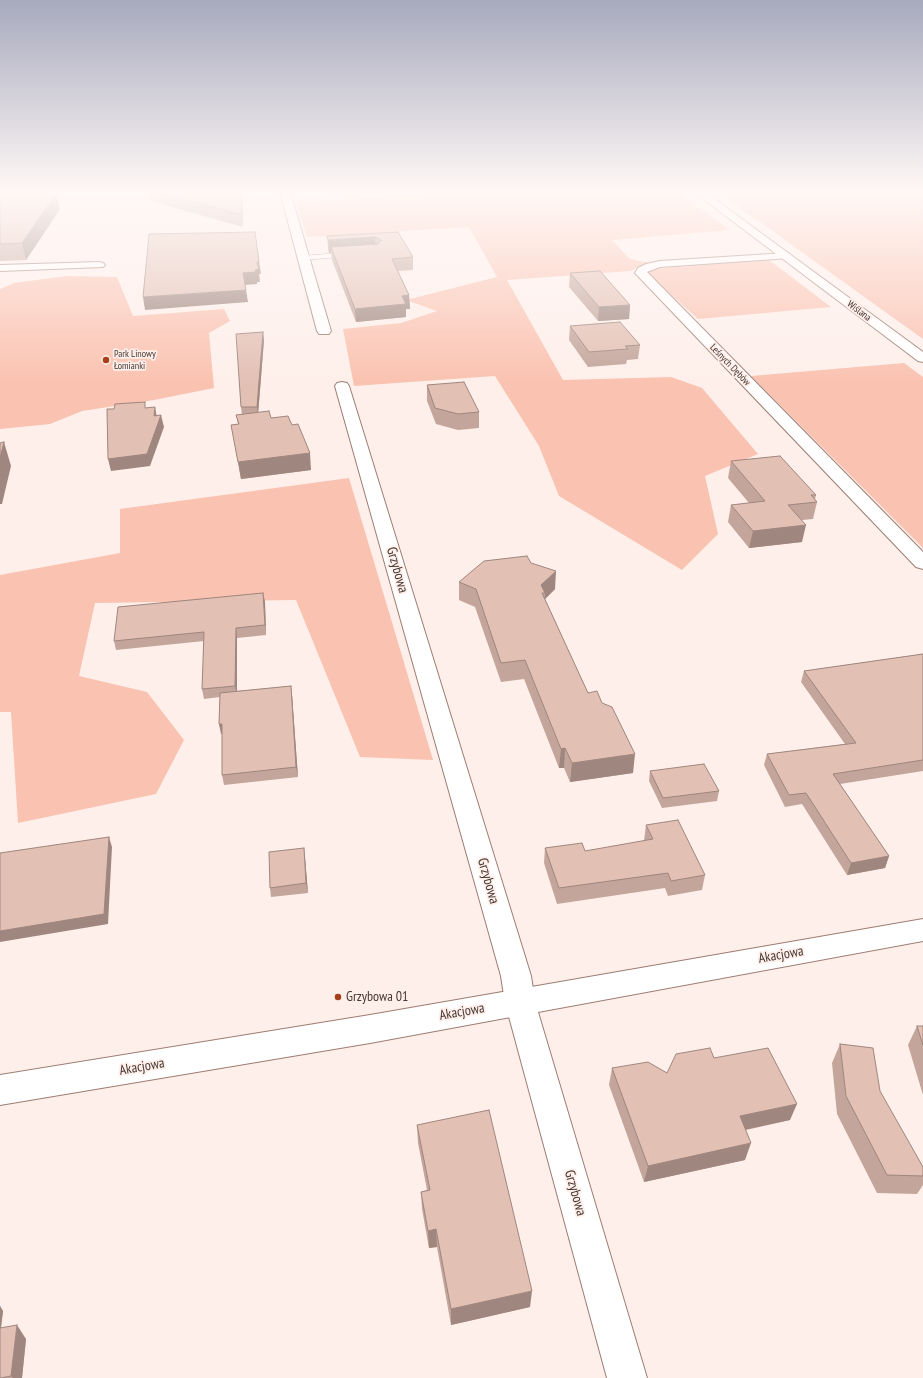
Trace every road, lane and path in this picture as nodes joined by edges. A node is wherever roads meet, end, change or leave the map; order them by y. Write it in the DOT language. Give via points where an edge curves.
graph roads {
  1 [pos="327,256"];
  2 [pos="781,256"];
  3 [pos="786,256"];
  4 [pos="302,258"];
  5 [pos="99,265"];
  6 [pos="0,268"];
  7 [pos="324,331"];
  8 [pos="923,358"];
  9 [pos="342,386"];
  10 [pos="923,563"];
  11 [pos="923,930"];
  12 [pos="520,1002"];
  13 [pos="0,1090"];
  14 [pos="627,1378"];
  1 -- 4 [label="lane"];
  2 -- 10 [label="street, Leśnych Dębów" via="660,264 650,266 641,273"];
  3 -- 8 [label="street, Wiślana"];
  4 -- 7 [label="street"];
  5 -- 6 [label="street"];
  9 -- 12 [label="street, Grzybowa" via="514,968"];
  11 -- 12 [label="street, Akacjowa"];
  12 -- 13 [label="street, Akacjowa"];
  12 -- 14 [label="street, Grzybowa"];
}
